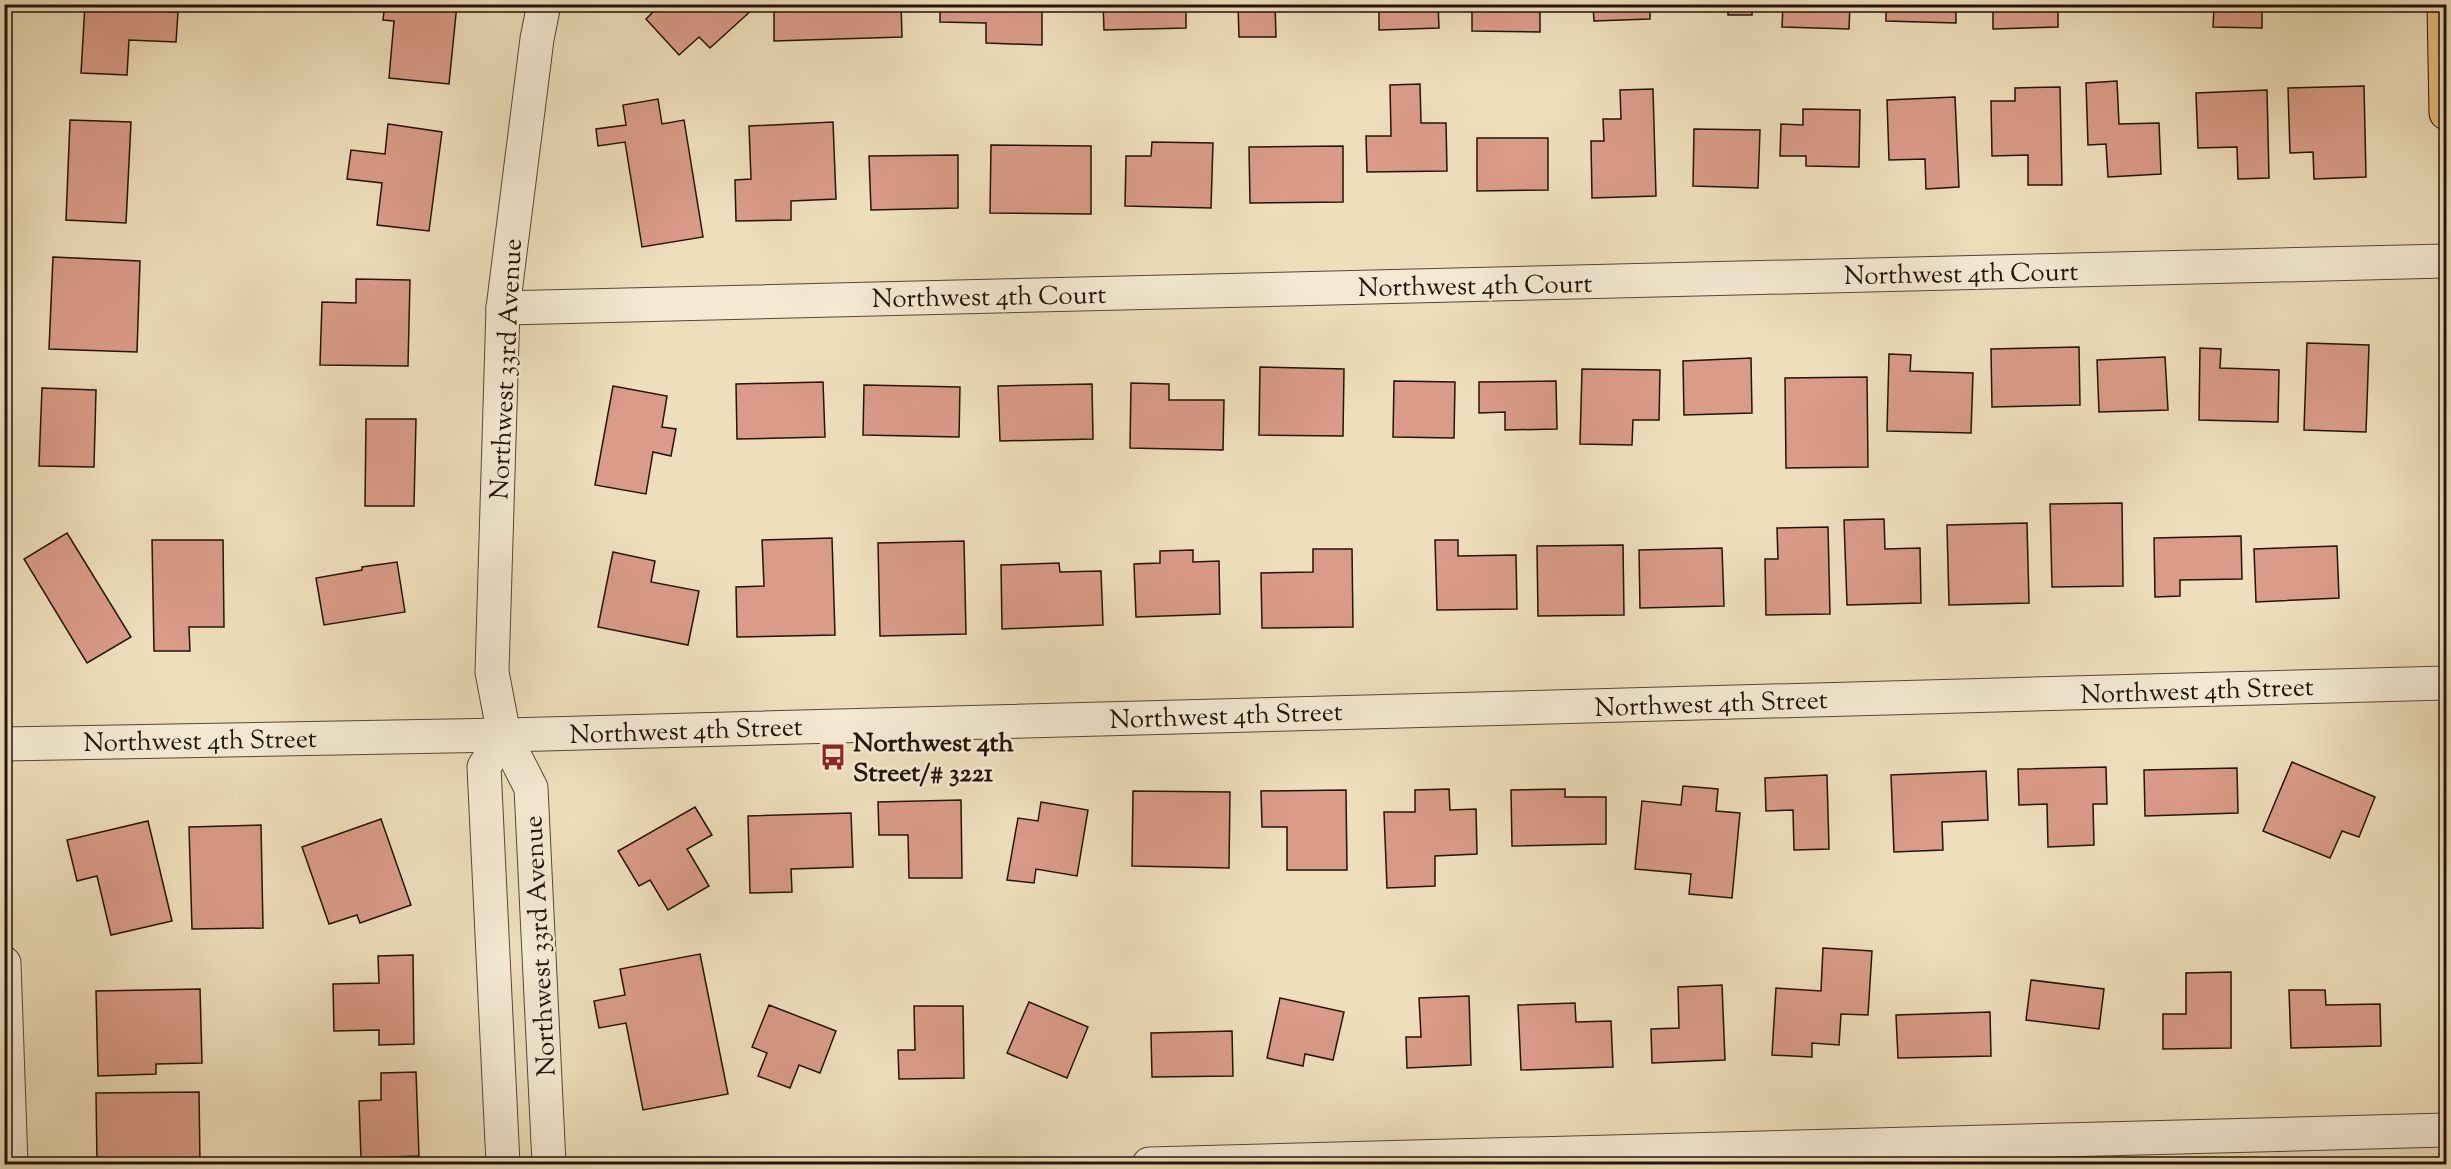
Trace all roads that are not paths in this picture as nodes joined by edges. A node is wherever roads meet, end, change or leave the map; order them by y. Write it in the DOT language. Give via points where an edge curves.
graph roads {
  1 [pos="544,4"];
  2 [pos="2444,4"];
  3 [pos="2446,113"];
  4 [pos="2446,261"];
  5 [pos="503,308"];
  6 [pos="2446,683"];
  7 [pos="504,735"];
  8 [pos="4,744"];
  9 [pos="4,963"];
  10 [pos="2446,1130"];
  11 [pos="11,1164"];
  12 [pos="503,1164"];
  13 [pos="549,1164"];
  14 [pos="1149,1164"];
  1 -- 5 [label="street, Northwest 33rd Avenue"];
  2 -- 3 [label="main road"];
  4 -- 5 [label="street, Northwest 4th Court"];
  5 -- 7 [label="street, Northwest 33rd Avenue" via="492,672"];
  6 -- 7 [label="street, Northwest 4th Street"];
  7 -- 8 [label="street, Northwest 4th Street"];
  7 -- 12 [label="street, Northwest 33rd Avenue" via="484,767"];
  7 -- 13 [label="street, Northwest 33rd Avenue" via="531,788"];
  9 -- 11 [label="street"];
  10 -- 14 [label="street"];
}
